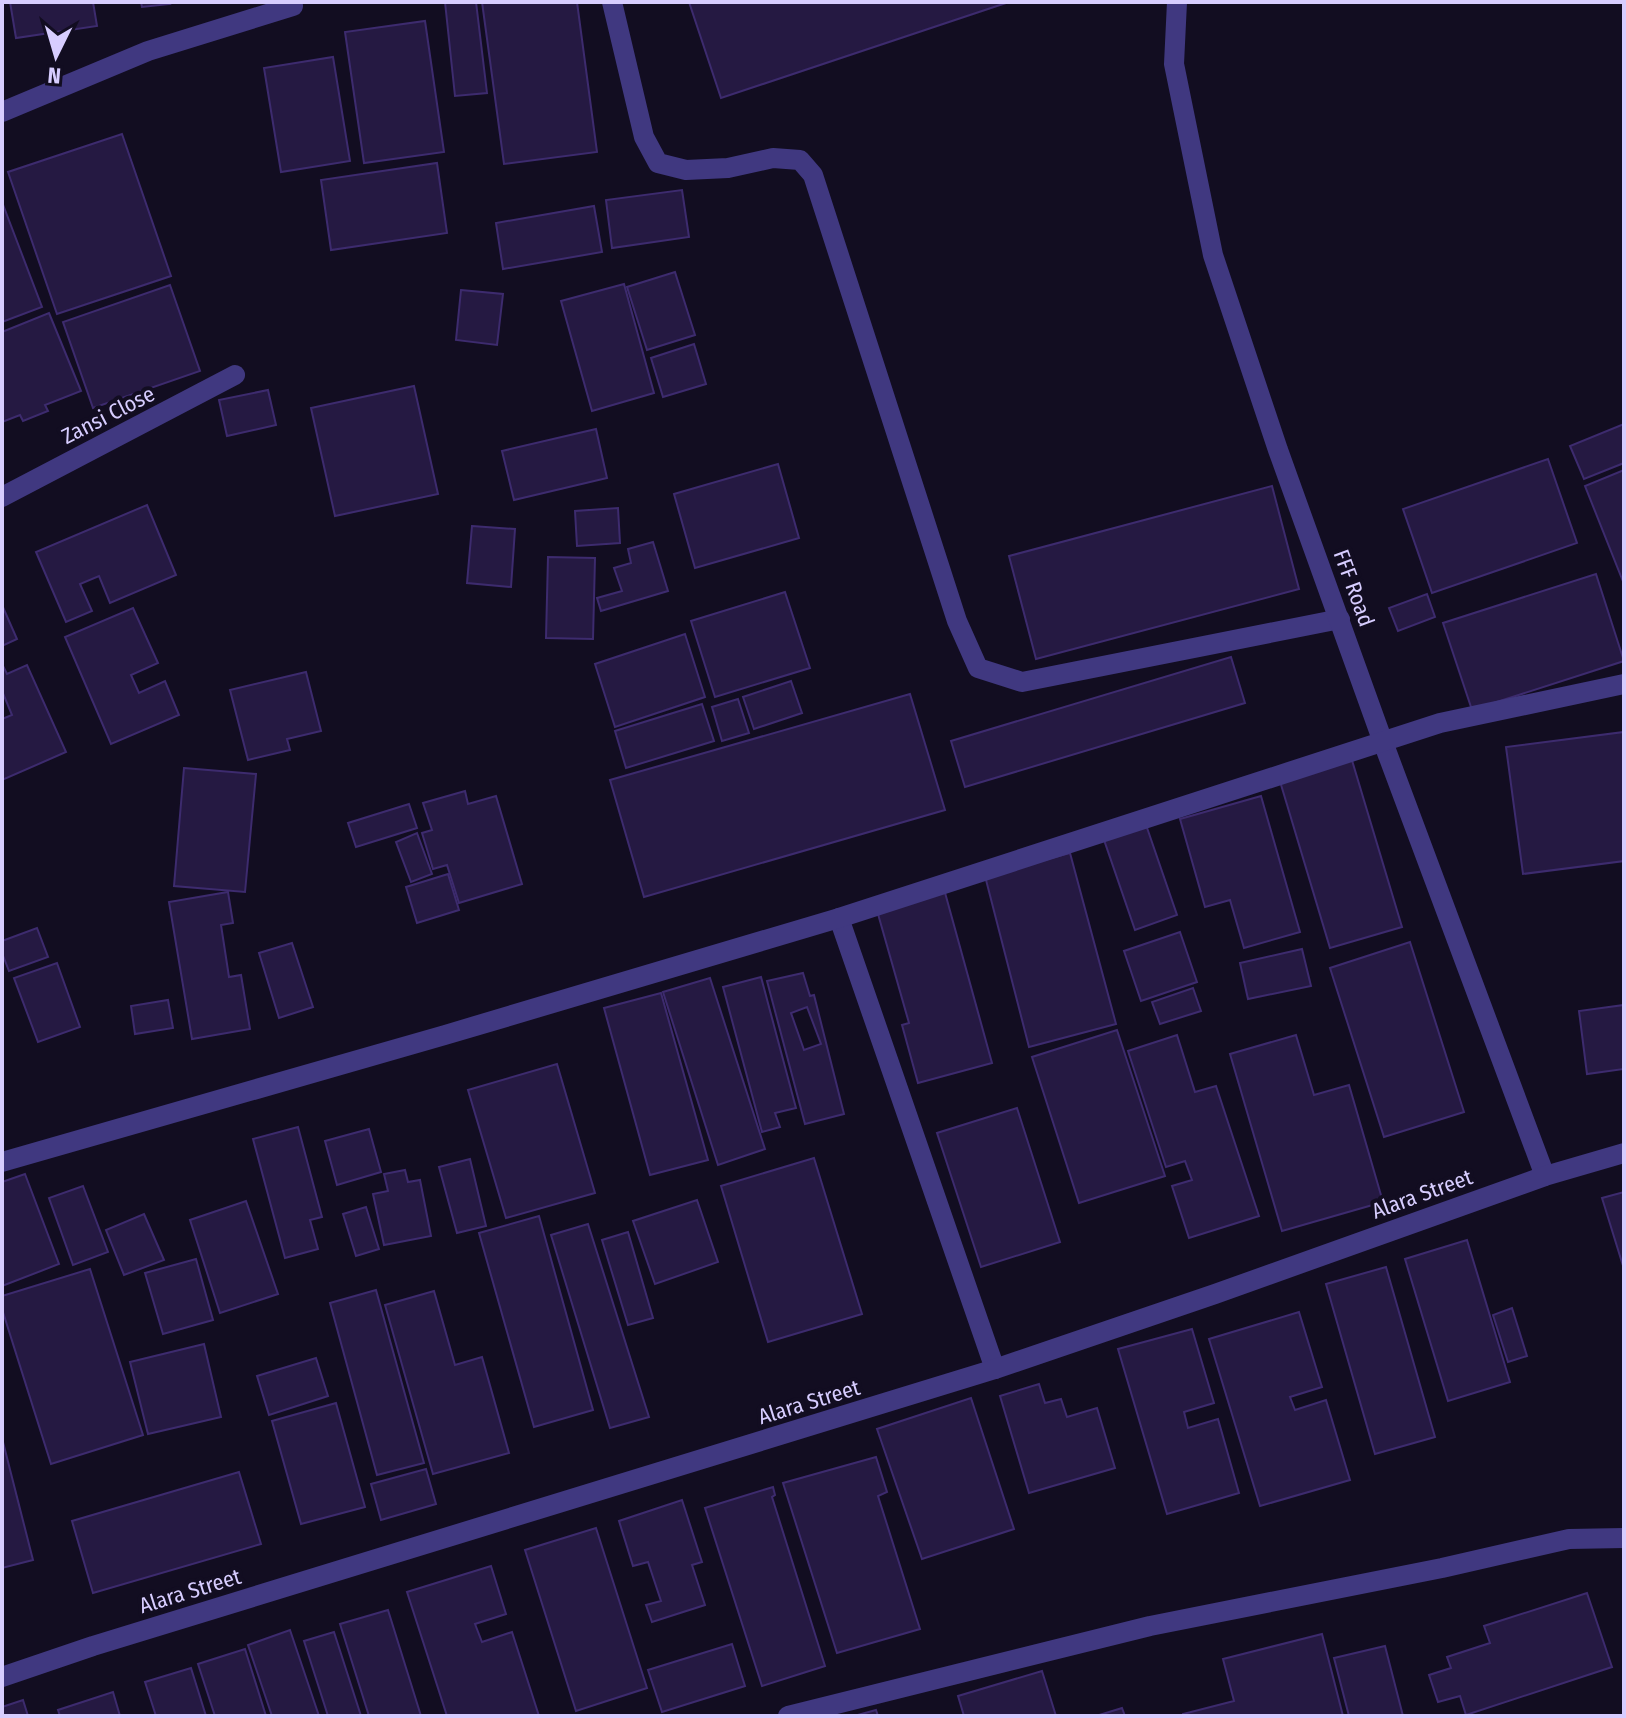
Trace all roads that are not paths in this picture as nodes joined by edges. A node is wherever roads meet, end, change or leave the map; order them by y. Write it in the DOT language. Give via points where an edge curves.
graph roads {
  1 [pos="612,2"];
  2 [pos="1177,2"];
  3 [pos="293,6"];
  4 [pos="2,112"];
  5 [pos="235,375"];
  6 [pos="2,497"];
  7 [pos="1340,619"];
  8 [pos="1624,684"];
  9 [pos="1383,742"];
  10 [pos="839,918"];
  11 [pos="1624,1153"];
  12 [pos="2,1162"];
  13 [pos="1545,1176"];
  14 [pos="995,1369"];
  15 [pos="1624,1538"];
  16 [pos="2,1677"];
  17 [pos="788,1716"];
  1 -- 7 [label="street" via="644,137 658,163 686,170 773,158 800,160 813,175 957,621 978,668 1022,682"];
  2 -- 7 [label="street, FFF Road" via="1174,64 1213,255"];
  3 -- 4 [label="street" via="148,51"];
  5 -- 6 [label="street, Zansi Close"];
  7 -- 9 [label="street, FFF Road"];
  8 -- 9 [label="street" via="1440,723"];
  9 -- 10 [label="street"];
  9 -- 13 [label="street, FFF Road"];
  10 -- 12 [label="street"];
  10 -- 14 [label="street"];
  11 -- 13 [label="street, Alara Street"];
  13 -- 14 [label="street, Alara Street"];
  14 -- 16 [label="street, Alara Street"];
  15 -- 17 [label="street" via="1569,1539 1150,1626"];
}
